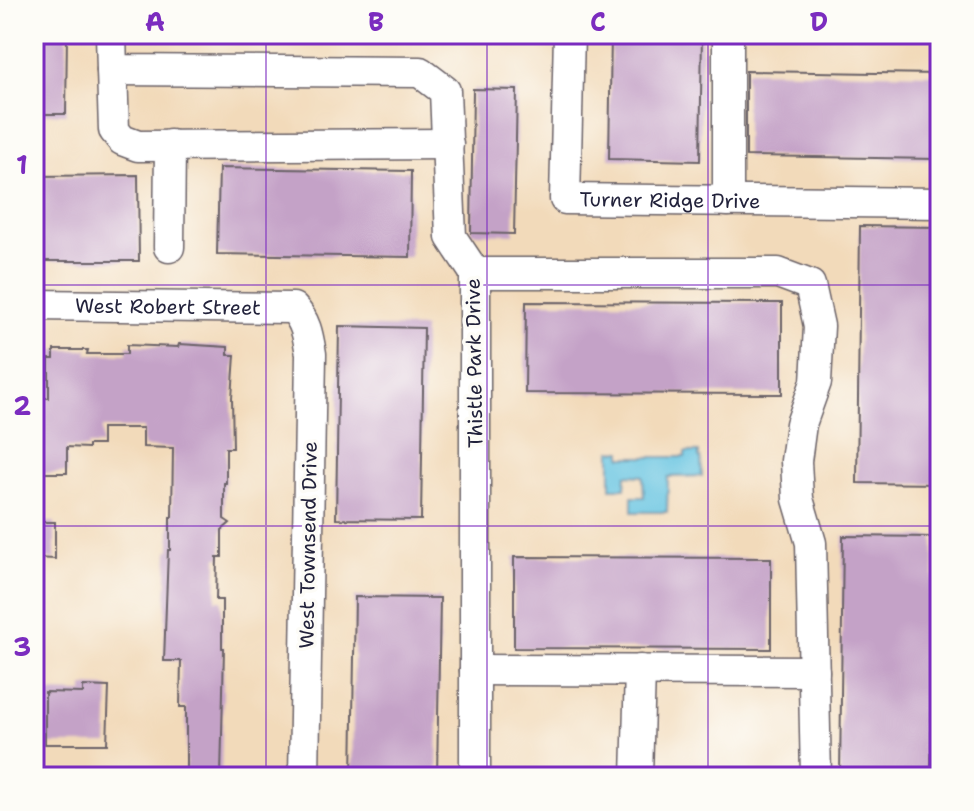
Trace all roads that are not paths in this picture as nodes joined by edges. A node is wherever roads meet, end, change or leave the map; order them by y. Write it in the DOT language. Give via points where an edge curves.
graph roads {
  1 [pos="111,34"];
  2 [pos="569,34"];
  3 [pos="728,34"];
  4 [pos="112,70"];
  5 [pos="448,144"];
  6 [pos="170,145"];
  7 [pos="728,201"];
  8 [pos="940,203"];
  9 [pos="169,247"];
  10 [pos="475,273"];
  11 [pos="34,305"];
  12 [pos="301,315"];
  13 [pos="475,670"];
  14 [pos="640,670"];
  15 [pos="814,671"];
  16 [pos="304,777"];
  17 [pos="475,777"];
  18 [pos="637,777"];
  19 [pos="816,777"];
  1 -- 4 [label="street"];
  2 -- 7 [label="street, Turner Ridge Drive" via="565,199"];
  3 -- 7 [label="street"];
  4 -- 5 [label="street, Thistle Park Drive" via="420,72 445,91"];
  4 -- 6 [label="street" via="114,130 138,146"];
  5 -- 6 [label="street"];
  5 -- 10 [label="street, Thistle Park Drive" via="451,237"];
  6 -- 9 [label="street"];
  7 -- 8 [label="street, Turner Ridge Drive"];
  10 -- 13 [label="street, Thistle Park Drive"];
  10 -- 15 [label="street" via="778,273 810,285 819,326 816,382 801,424 796,461 798,499 811,543"];
  11 -- 12 [label="street, West Robert Street" via="293,308"];
  12 -- 16 [label="street, West Townsend Drive" via="311,354"];
  13 -- 14 [label="street"];
  13 -- 17 [label="street, Thistle Park Drive"];
  14 -- 15 [label="street"];
  14 -- 18 [label="street"];
  15 -- 19 [label="street"];
}
